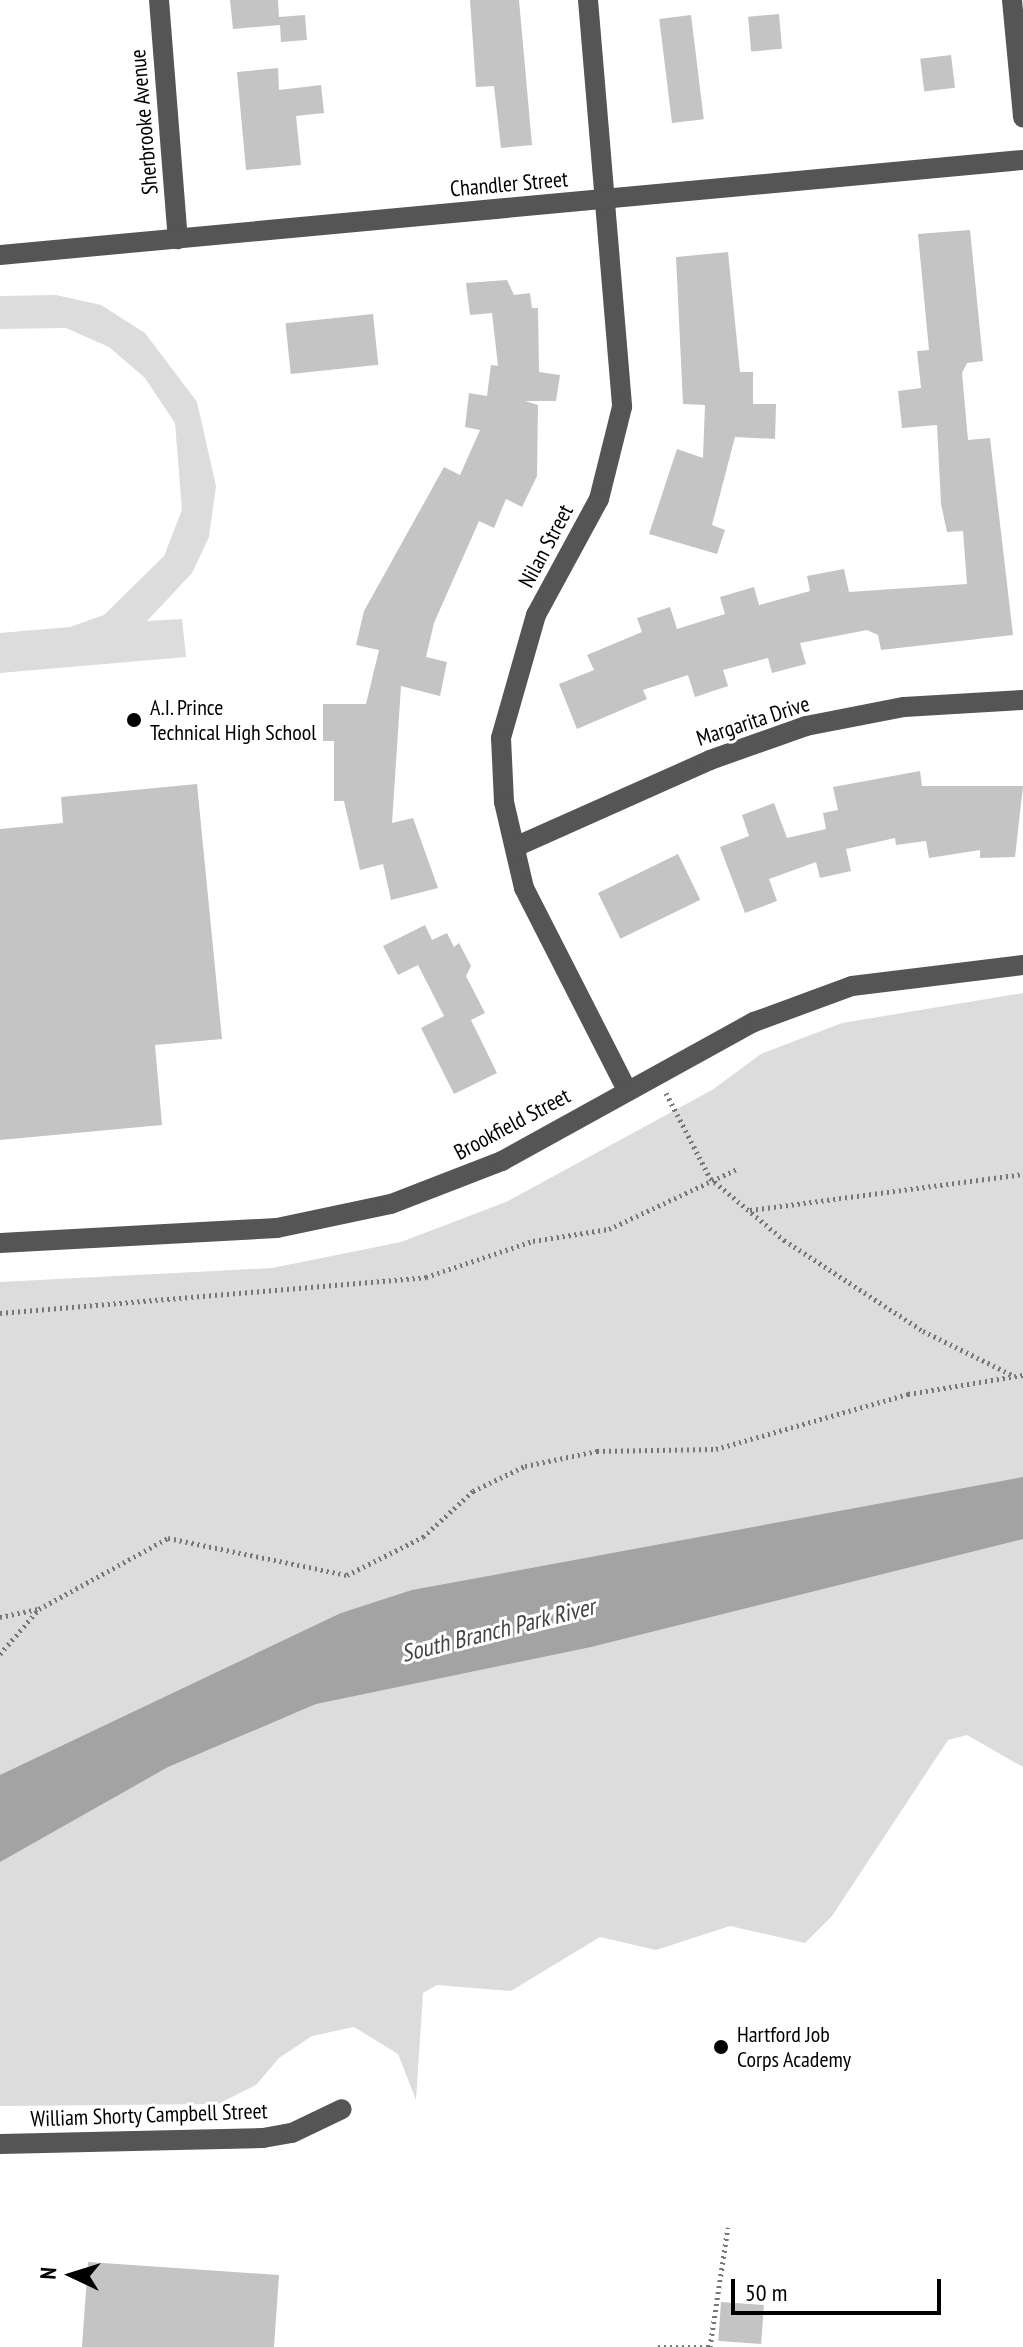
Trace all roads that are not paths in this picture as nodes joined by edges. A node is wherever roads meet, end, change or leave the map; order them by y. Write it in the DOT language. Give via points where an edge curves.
graph roads {
  1 [pos="159,0"];
  2 [pos="588,0"];
  3 [pos="1012,0"];
  4 [pos="1023,117"];
  5 [pos="1023,160"];
  6 [pos="608,199"];
  7 [pos="178,239"];
  8 [pos="0,255"];
  9 [pos="1023,700"];
  10 [pos="515,847"];
  11 [pos="1023,965"];
  12 [pos="626,1088"];
  13 [pos="0,1243"];
  14 [pos="342,2109"];
  15 [pos="0,2144"];
  1 -- 7 [label="street, Sherbrooke Avenue"];
  2 -- 6 [label="street, Nilan Street"];
  3 -- 4 [label="street"];
  5 -- 6 [label="street, Chandler Street"];
  6 -- 7 [label="street, Chandler Street"];
  6 -- 10 [label="street, Nilan Street" via="622,407 599,499 536,615 508,695 501,738"];
  7 -- 8 [label="street, Chandler Street"];
  9 -- 10 [label="street, Margarita Drive" via="904,707 806,726 710,760"];
  10 -- 12 [label="street, Nilan Street" via="524,888"];
  11 -- 12 [label="street, Brookfield Street" via="852,986 754,1022"];
  12 -- 13 [label="street, Brookfield Street" via="502,1161 336,1217 226,1232"];
  14 -- 15 [label="street, William Shorty Campbell Street" via="292,2133 263,2138"];
}
